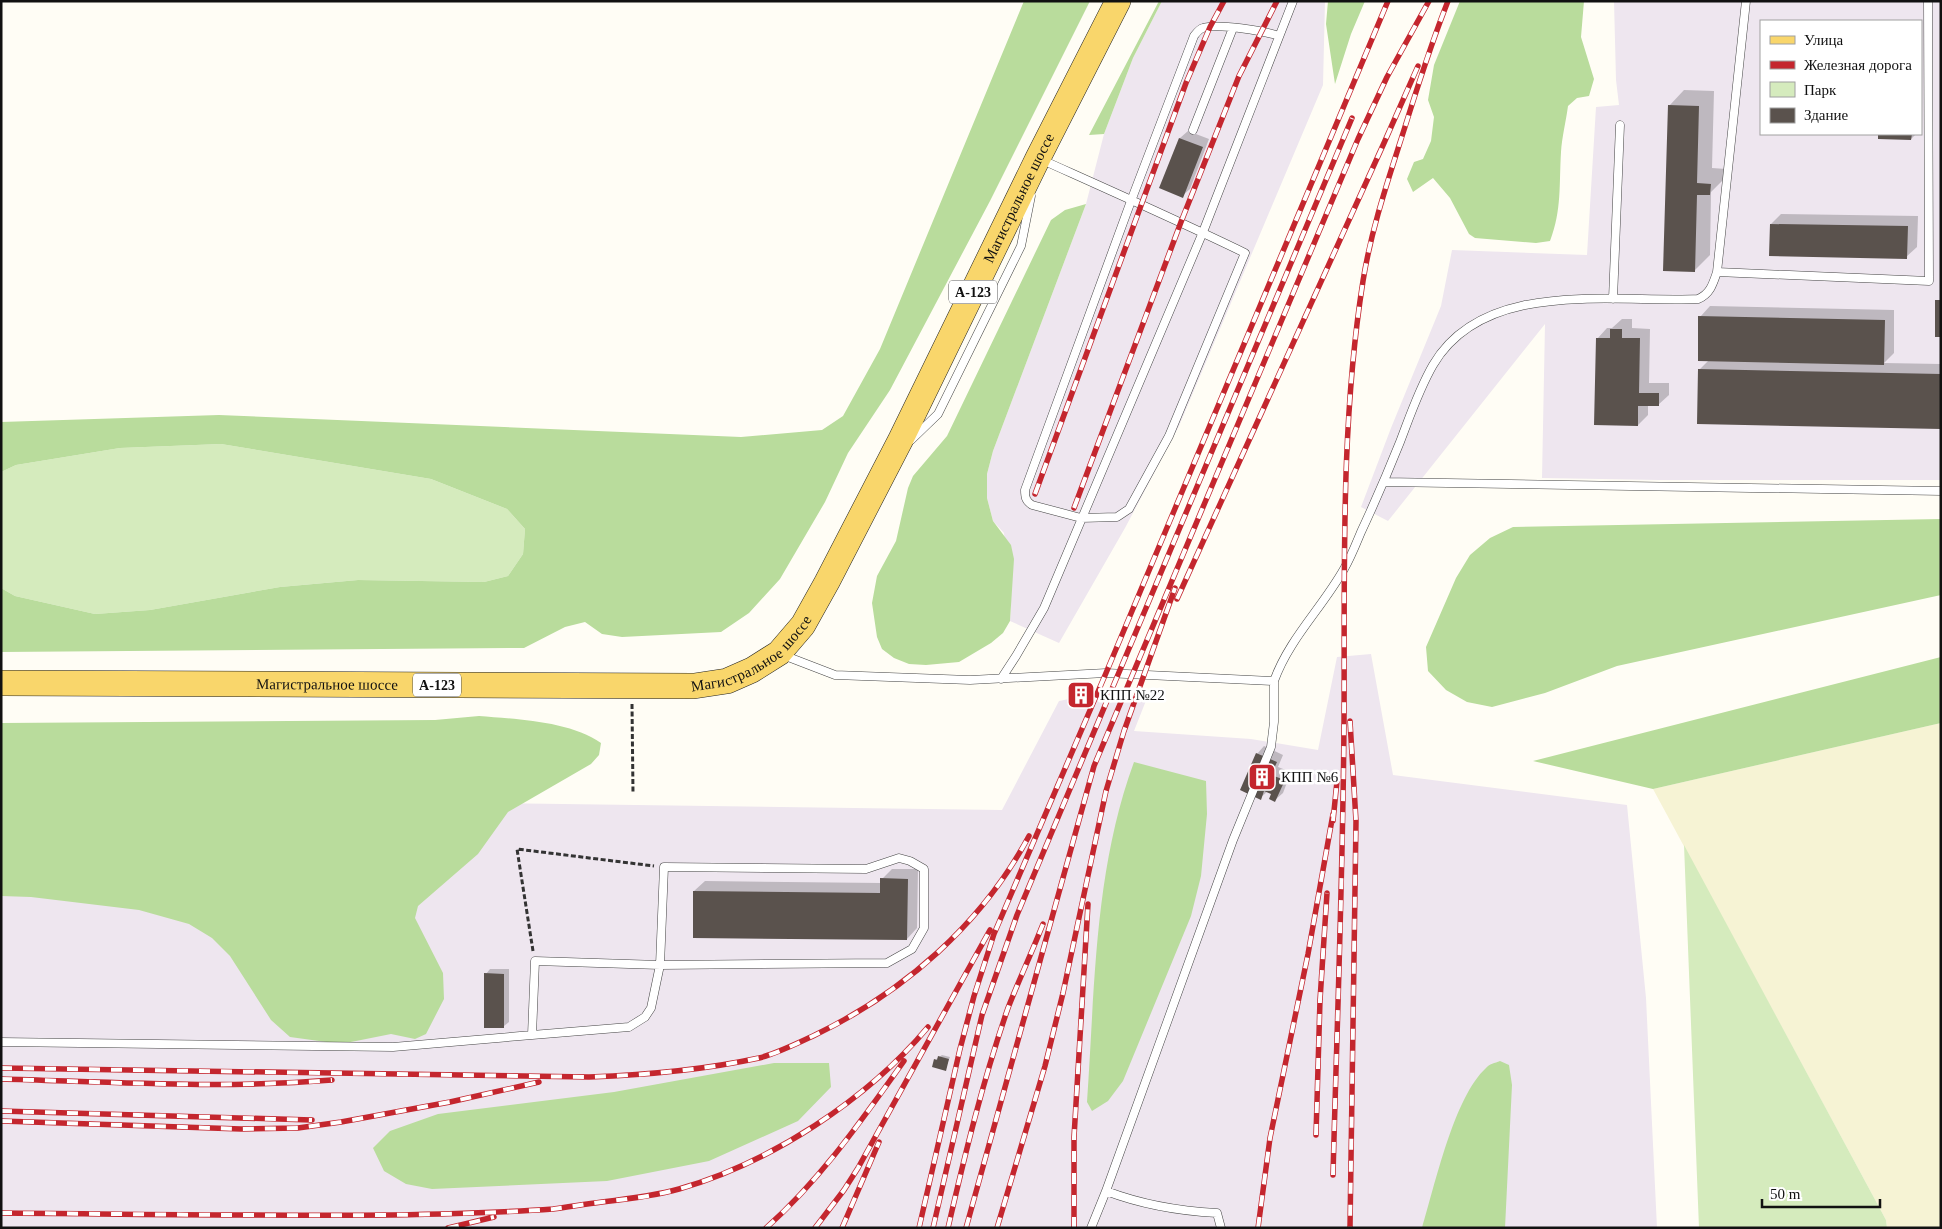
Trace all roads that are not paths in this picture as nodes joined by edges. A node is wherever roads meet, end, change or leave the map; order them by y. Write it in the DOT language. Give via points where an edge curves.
graph roads {
  1 [pos="1118,1"];
  2 [pos="1293,1"];
  3 [pos="1746,1"];
  4 [pos="1928,1"];
  5 [pos="1233,28"];
  6 [pos="1279,36"];
  7 [pos="1620,125"];
  8 [pos="1193,130"];
  9 [pos="1038,158"];
  10 [pos="1131,201"];
  11 [pos="1203,232"];
  12 [pos="1717,272"];
  13 [pos="1613,299"];
  14 [pos="1384,482"];
  15 [pos="1941,491"];
  16 [pos="1081,518"];
  17 [pos="779,653"];
  18 [pos="1001,679"];
  19 [pos="1274,680"];
  20 [pos="1,683"];
  21 [pos="660,965"];
  22 [pos="532,1035"];
  23 [pos="1,1042"];
  24 [pos="1106,1191"];
  25 [pos="1091,1228"];
  26 [pos="1221,1228"];
  1 -- 9 [label="main road, Магистральное шоссе / А-123"];
  2 -- 6 [label="lane"];
  3 -- 12 [label="lane"];
  4 -- 12 [label="lane" via="1930,281"];
  5 -- 6 [label="lane" via="1262,30"];
  5 -- 8 [label="lane"];
  5 -- 10 [label="lane" via="1203,28 1194,36"];
  6 -- 11 [label="lane"];
  7 -- 13 [label="lane"];
  9 -- 10 [label="lane"];
  9 -- 17 [label="main road, Магистральное шоссе / А-123" via="891,459 808,617"];
  10 -- 11 [label="lane"];
  10 -- 16 [label="lane" via="1025,490 1025,498 1032,505"];
  11 -- 16 [label="lane"];
  11 -- 16 [label="lane" via="1245,253 1169,436 1129,509 1117,517"];
  12 -- 13 [label="lane" via="1709,291 1698,299"];
  13 -- 14 [label="lane" via="1525,306 1484,318 1458,334 1433,364 1421,388"];
  14 -- 15 [label="lane"];
  14 -- 19 [label="lane" via="1344,569 1287,650"];
  16 -- 18 [label="lane" via="1044,608"];
  17 -- 18 [label="lane" via="835,675"];
  17 -- 20 [label="main road, Магистральное шоссе / А-123" via="726,681 694,686"];
  18 -- 19 [label="lane" via="1106,673"];
  19 -- 24 [label="lane" via="1271,747 1233,840"];
  21 -- 21 [label="lane" via="664,867 866,869 898,858 910,860 924,869 924,928 912,949 886,963"];
  21 -- 22 [label="lane" via="651,1008 645,1017 629,1027"];
  21 -- 22 [label="lane" via="535,961"];
  22 -- 23 [label="lane" via="393,1047"];
  24 -- 25 [label="lane"];
  24 -- 26 [label="lane" via="1160,1208 1217,1213"];
}
